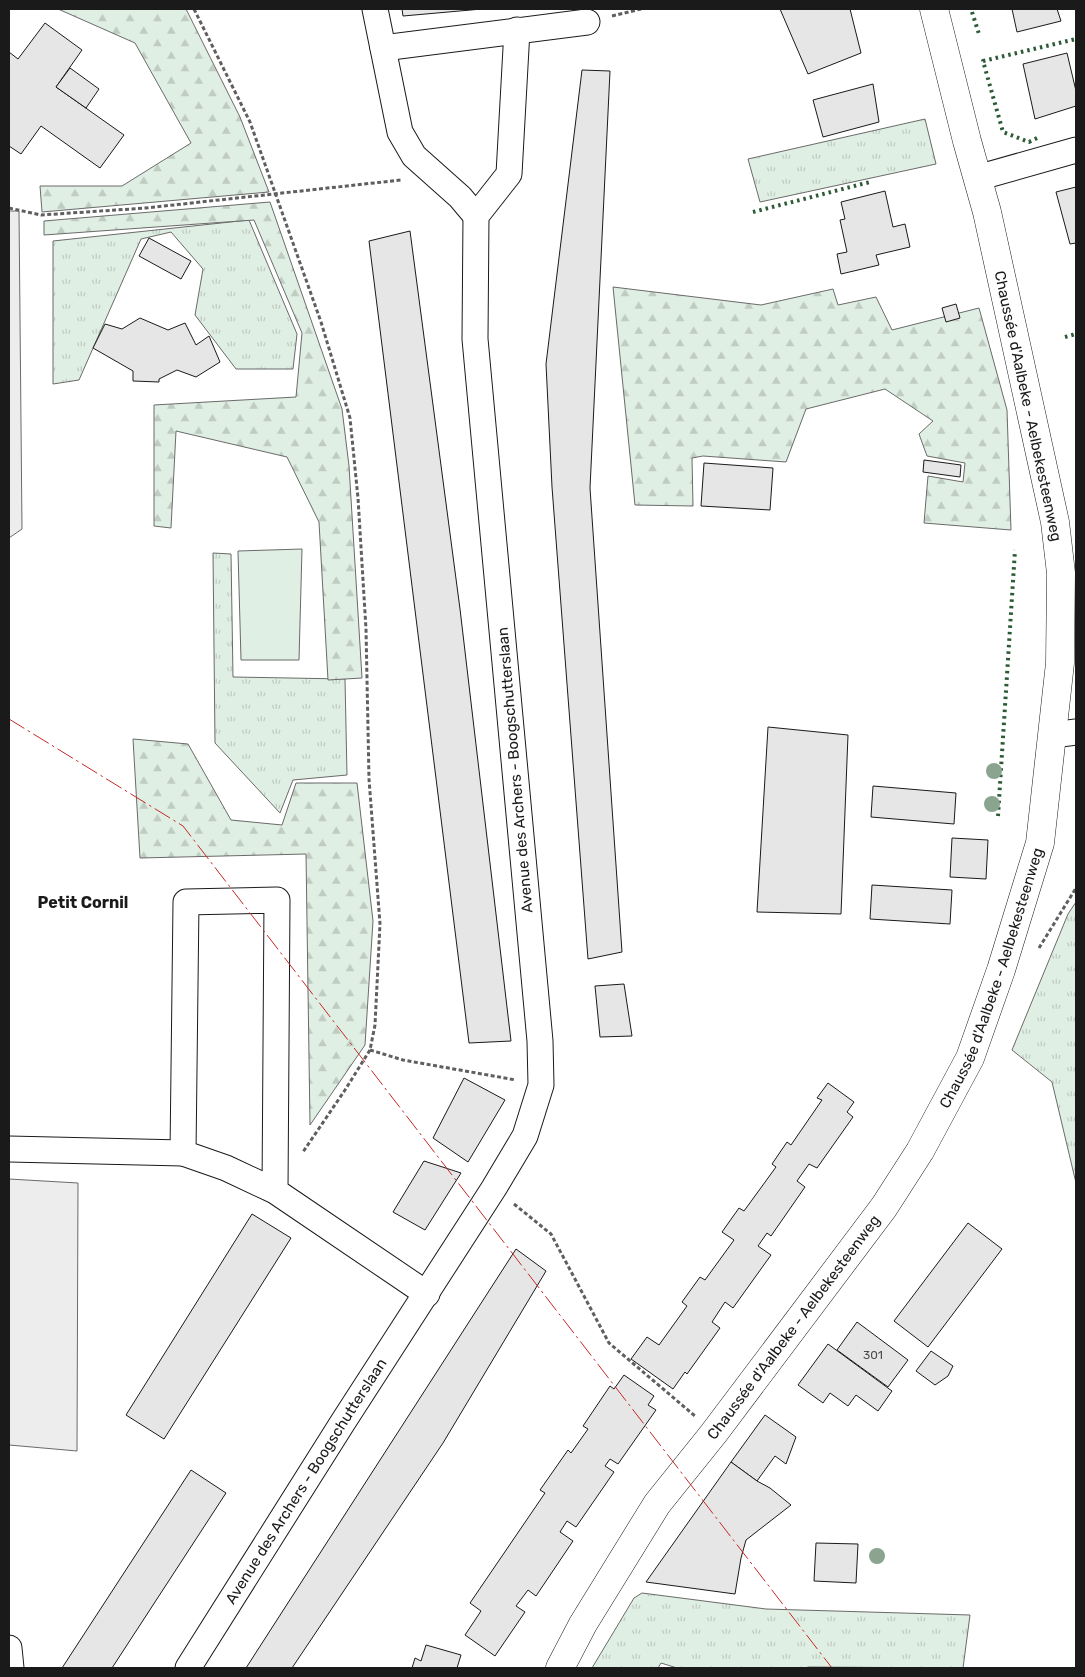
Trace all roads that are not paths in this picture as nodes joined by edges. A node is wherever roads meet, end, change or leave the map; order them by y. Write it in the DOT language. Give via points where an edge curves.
graph roads {
  1 [pos="375,9"];
  2 [pos="934,9"];
  3 [pos="587,22"];
  4 [pos="517,30"];
  5 [pos="383,48"];
  6 [pos="1076,150"];
  7 [pos="977,178"];
  8 [pos="476,216"];
  9 [pos="1068,662"];
  10 [pos="1065,734"];
  11 [pos="9,1149"];
  12 [pos="183,1153"];
  13 [pos="275,1191"];
  14 [pos="426,1294"];
  15 [pos="9,1648"];
  16 [pos="11,1668"];
  17 [pos="188,1668"];
  18 [pos="560,1668"];
  1 -- 5 [label="street"];
  2 -- 7 [label="main road, Chaussée d'Aalbeke - Aelbekesteenweg"];
  3 -- 4 [label="street"];
  4 -- 5 [label="street"];
  4 -- 8 [label="street" via="509,174"];
  5 -- 8 [label="street" via="400,132 414,156 460,197"];
  6 -- 7 [label="street"];
  7 -- 9 [label="main road, Chaussée d'Aalbeke - Aelbekesteenweg" via="1056,522"];
  8 -- 14 [label="street, Avenue des Archers - Boogschutterslaan" via="475,339 539,1031 541,1084 525,1136"];
  9 -- 10 [label="main road, Chaussée d'Aalbeke - Aelbekesteenweg"];
  10 -- 18 [label="main road, Chaussée d'Aalbeke - Aelbekesteenweg" via="1040,843 1004,961 970,1058 920,1151 884,1208 657,1504 583,1624"];
  11 -- 12 [label="street"];
  12 -- 13 [label="street" via="226,1168"];
  12 -- 13 [label="street" via="186,902 277,900"];
  13 -- 14 [label="street"];
  14 -- 17 [label="street, Avenue des Archers - Boogschutterslaan"];
  15 -- 16 [label="street"];
}
